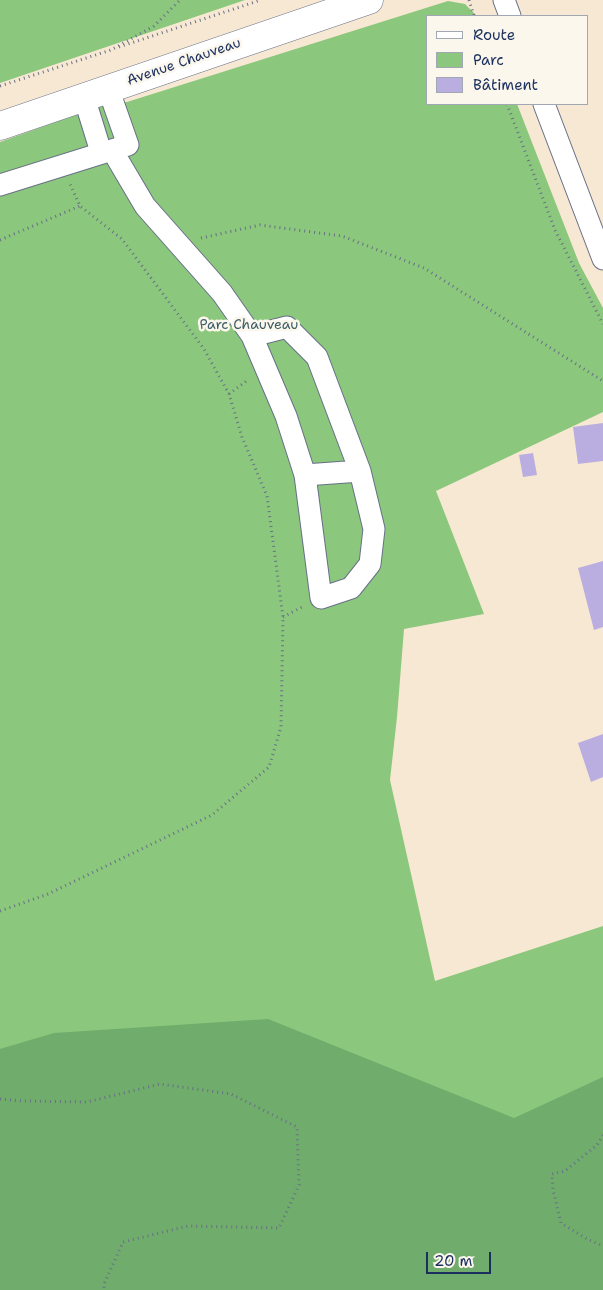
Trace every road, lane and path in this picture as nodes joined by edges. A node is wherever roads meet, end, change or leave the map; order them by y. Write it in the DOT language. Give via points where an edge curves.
graph roads {
  1 [pos="180,0"];
  2 [pos="261,0"];
  3 [pos="369,0"];
  4 [pos="469,0"];
  5 [pos="504,0"];
  6 [pos="474,15"];
  7 [pos="510,15"];
  8 [pos="111,50"];
  9 [pos="0,86"];
  10 [pos="96,93"];
  11 [pos="507,105"];
  12 [pos="544,105"];
  13 [pos="0,126"];
  14 [pos="106,151"];
  15 [pos="0,185"];
  16 [pos="0,240"];
  17 [pos="179,243"];
  18 [pos="602,253"];
  19 [pos="603,324"];
  20 [pos="252,336"];
  21 [pos="603,381"];
  22 [pos="360,471"];
  23 [pos="306,475"];
  24 [pos="0,911"];
  25 [pos="0,1099"];
  26 [pos="603,1135"];
  27 [pos="603,1246"];
  28 [pos="104,1290"];
  1 -- 8 [label="path" via="154,26"];
  2 -- 8 [label="path"];
  3 -- 10 [label="main road, Avenue Chauveau"];
  4 -- 6 [label="path"];
  5 -- 7 [label="street"];
  8 -- 9 [label="path"];
  10 -- 13 [label="main road, Avenue Chauveau"];
  10 -- 14 [label="street"];
  11 -- 19 [label="path" via="555,230"];
  12 -- 18 [label="street"];
  14 -- 15 [label="street"];
  14 -- 17 [label="street" via="145,206"];
  16 -- 24 [label="path" via="80,206 122,240 204,349 229,394 242,437 267,496 283,617 281,726 269,767 212,815 48,894"];
  17 -- 20 [label="street" via="222,292"];
  17 -- 21 [label="path" via="260,225 342,236 424,268"];
  20 -- 22 [label="street" via="287,327 317,357"];
  20 -- 23 [label="street" via="286,416"];
  22 -- 23 [label="street"];
  22 -- 23 [label="street" via="374,529 370,564 352,588 321,598"];
  25 -- 28 [label="path" via="87,1102 160,1084 231,1094 297,1127 299,1185 279,1228 188,1226 123,1242"];
  26 -- 27 [label="path" via="598,1145 566,1171 552,1174 561,1223"];
}
